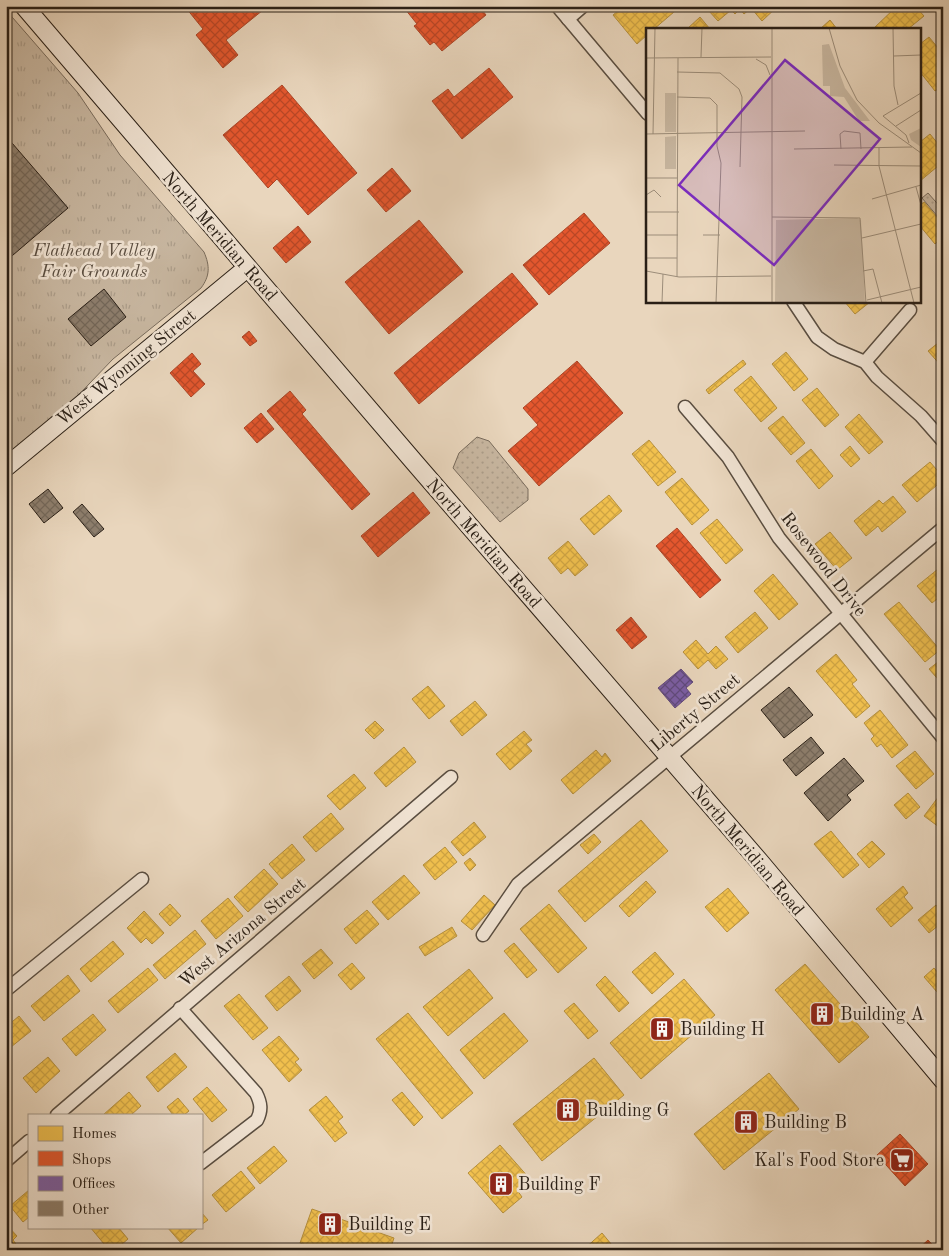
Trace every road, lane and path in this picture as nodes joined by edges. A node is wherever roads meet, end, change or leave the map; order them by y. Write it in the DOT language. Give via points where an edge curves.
graph roads {
  1 [pos="24,6"];
  2 [pos="557,6"];
  3 [pos="582,6"];
  4 [pos="568,19"];
  5 [pos="646,112"];
  6 [pos="247,268"];
  7 [pos="794,302"];
  8 [pos="910,310"];
  9 [pos="865,362"];
  10 [pos="686,407"];
  11 [pos="943,441"];
  12 [pos="6,467"];
  13 [pos="943,528"];
  14 [pos="841,613"];
  15 [pos="943,738"];
  16 [pos="669,756"];
  17 [pos="451,778"];
  18 [pos="142,879"];
  19 [pos="483,935"];
  20 [pos="6,990"];
  21 [pos="180,1008"];
  22 [pos="943,1080"];
  23 [pos="60,1114"];
  24 [pos="28,1142"];
  25 [pos="6,1161"];
  26 [pos="202,1162"];
  1 -- 6 [label="main road, North Meridian Road"];
  2 -- 4 [label="street"];
  3 -- 4 [label="street"];
  4 -- 5 [label="street"];
  6 -- 12 [label="main road, West Wyoming Street"];
  6 -- 16 [label="main road, North Meridian Road"];
  7 -- 9 [label="street" via="817,337 834,349"];
  8 -- 9 [label="street"];
  9 -- 11 [label="street"];
  10 -- 14 [label="street, Rosewood Drive" via="728,457 779,538"];
  13 -- 14 [label="street, Liberty Street"];
  14 -- 15 [label="street, Rosewood Drive"];
  14 -- 16 [label="street, Liberty Street"];
  16 -- 19 [label="street, Liberty Street" via="518,884"];
  16 -- 22 [label="main road, North Meridian Road"];
  17 -- 21 [label="street, West Arizona Street"];
  18 -- 20 [label="street"];
  21 -- 23 [label="street, West Arizona Street"];
  21 -- 26 [label="street" via="256,1093 261,1103 257,1120"];
  24 -- 25 [label="street"];
}
